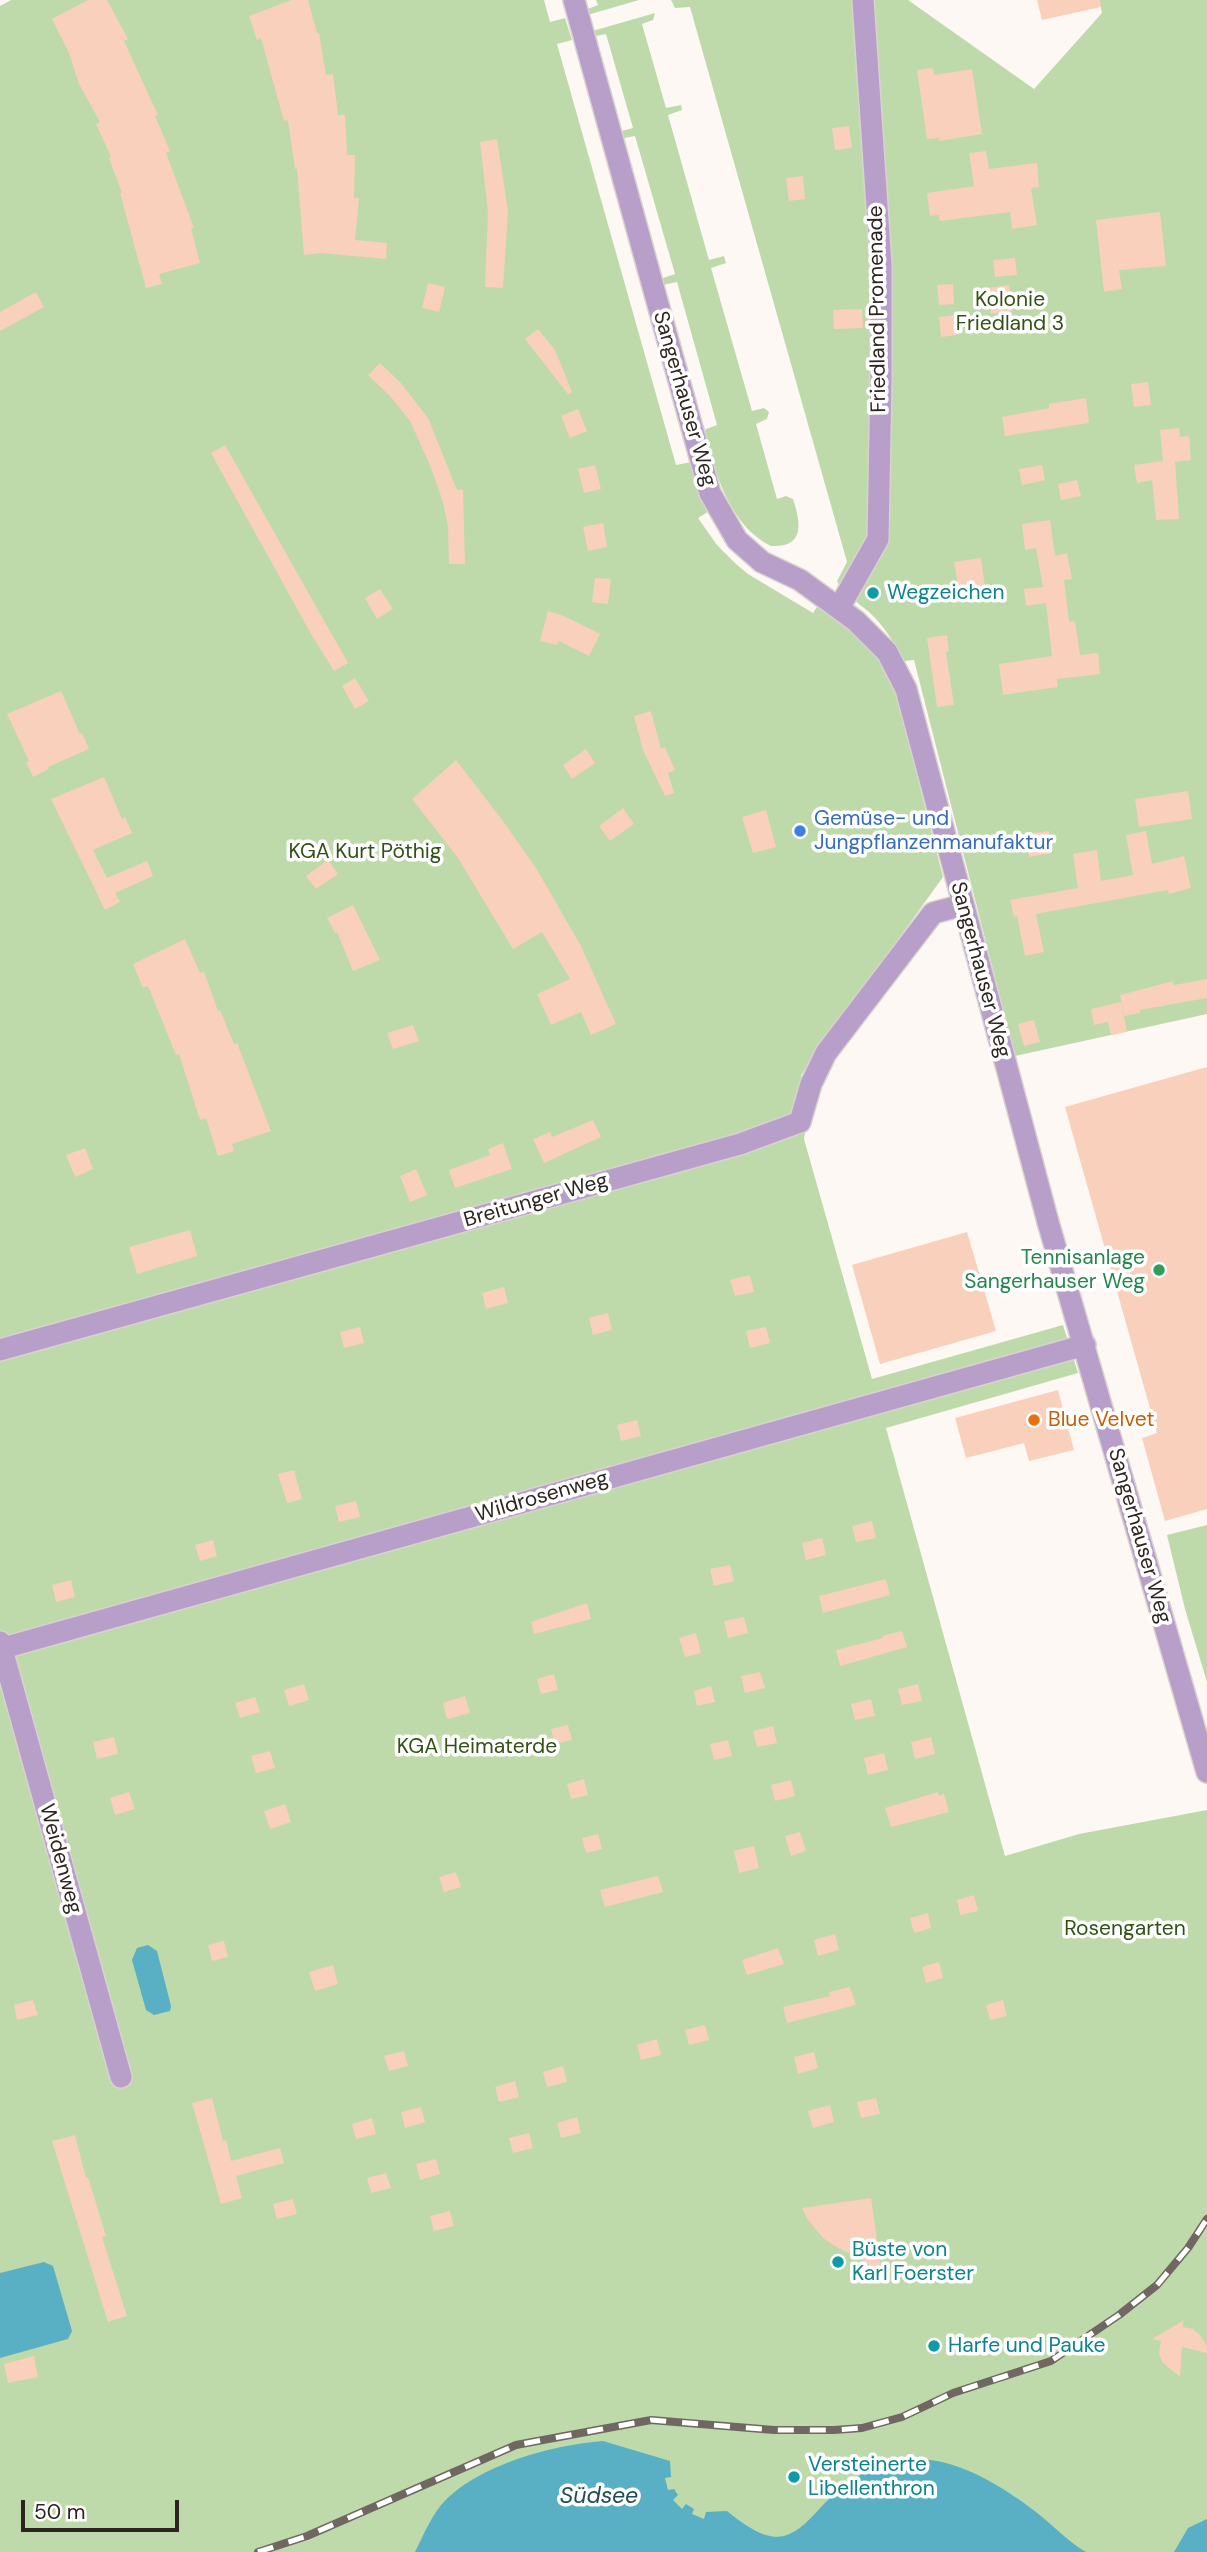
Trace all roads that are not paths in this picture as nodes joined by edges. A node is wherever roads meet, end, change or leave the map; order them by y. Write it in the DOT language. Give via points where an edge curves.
graph roads {
  1 [pos="574,0"];
  2 [pos="863,0"];
  3 [pos="839,608"];
  4 [pos="963,905"];
  5 [pos="1085,1345"];
  6 [pos="0,1350"];
  7 [pos="1,1647"];
  8 [pos="1207,1772"];
  9 [pos="121,2077"];
  1 -- 3 [label="street, Sangerhauser Weg" via="710,493 737,540 762,562 800,580"];
  2 -- 3 [label="street, Friedland Promenade" via="881,265 877,539"];
  3 -- 4 [label="street, Sangerhauser Weg" via="887,652 906,689"];
  4 -- 5 [label="street, Sangerhauser Weg"];
  4 -- 6 [label="street, Breitunger Weg" via="933,913 826,1053 800,1122 740,1144"];
  5 -- 7 [label="street, Wildrosenweg"];
  5 -- 8 [label="street, Sangerhauser Weg"];
  7 -- 9 [label="street, Weidenweg"];
}
